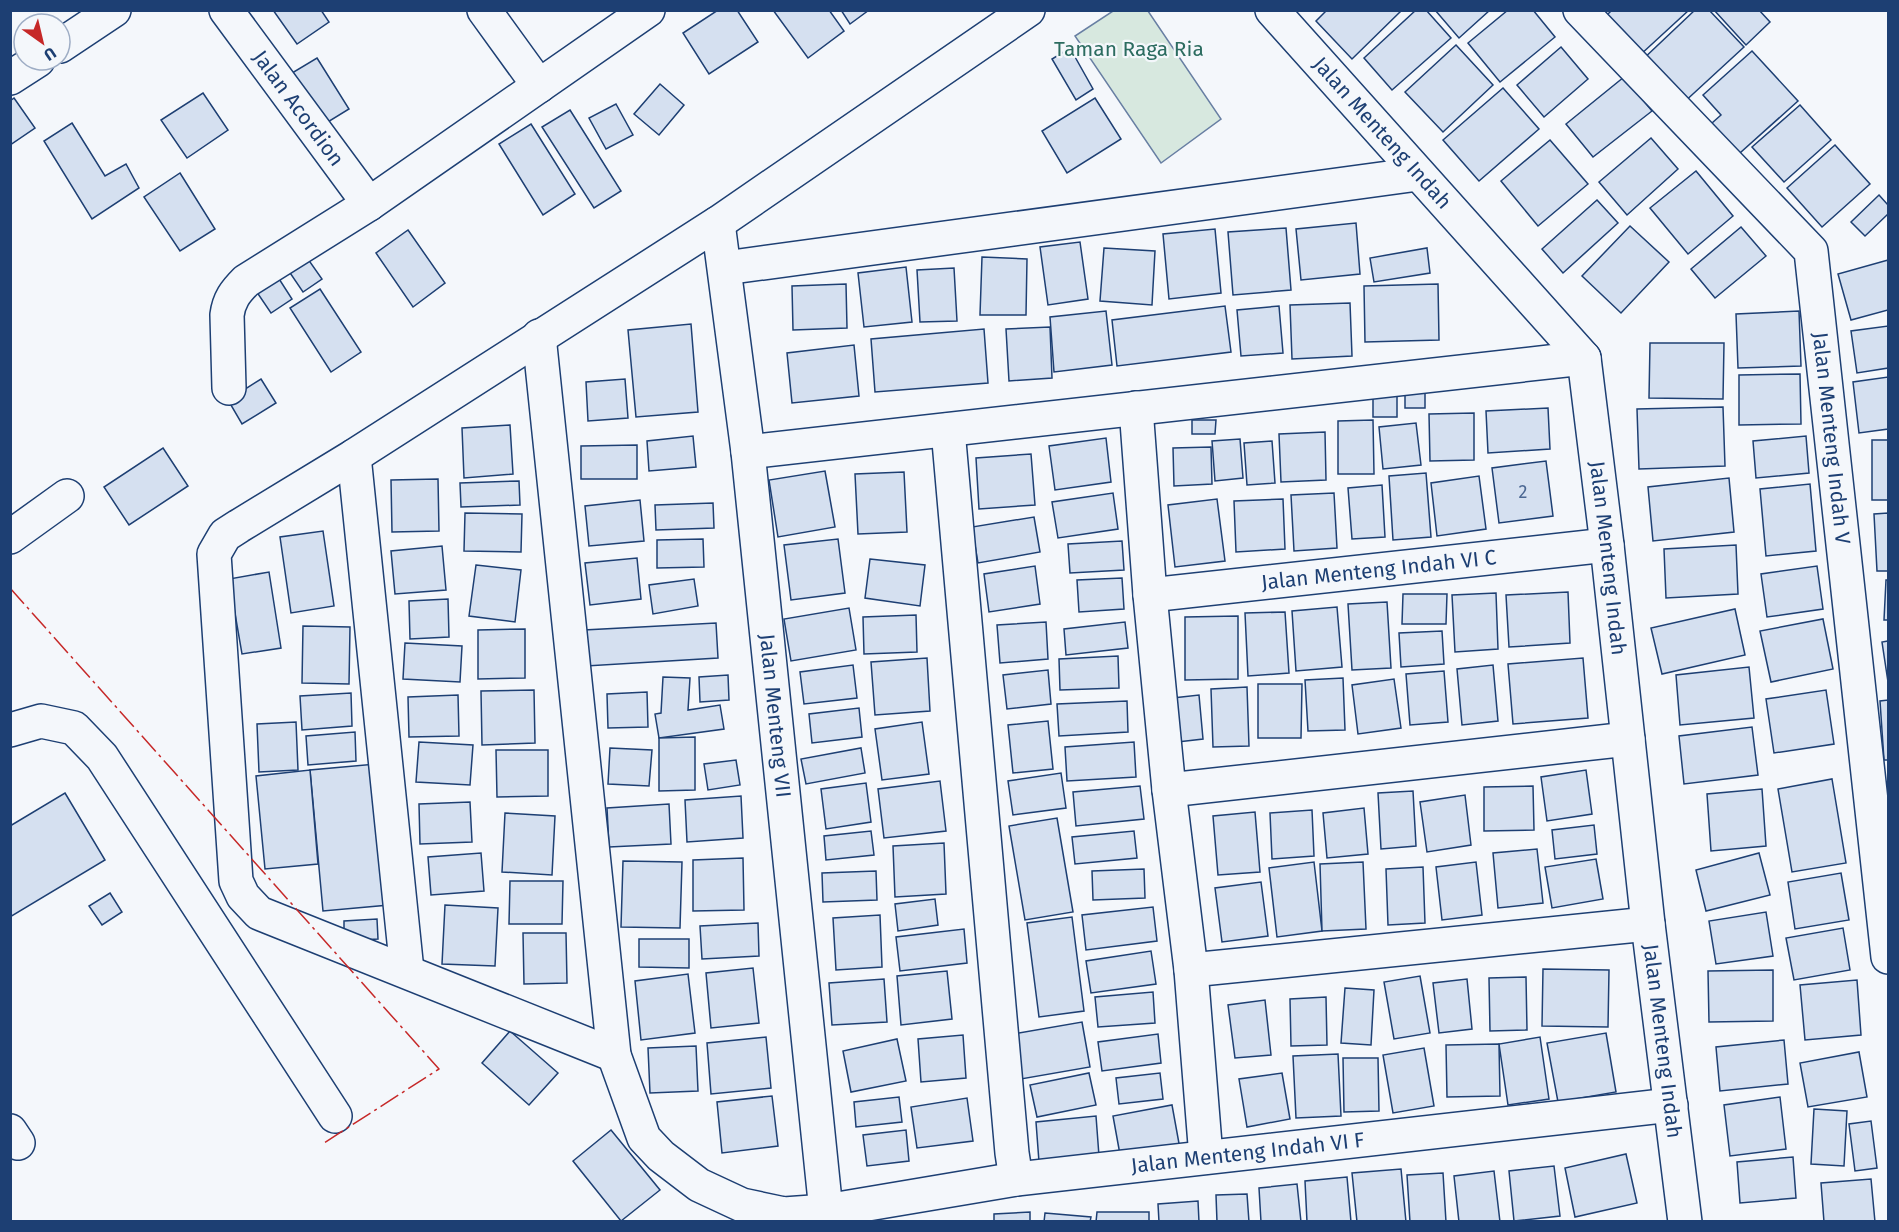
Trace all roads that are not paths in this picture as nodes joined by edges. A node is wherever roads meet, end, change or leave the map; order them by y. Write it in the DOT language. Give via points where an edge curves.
graph roads {
  1 [pos="114,10"];
  2 [pos="226,10"];
  3 [pos="484,10"];
  4 [pos="648,10"];
  5 [pos="1028,10"];
  6 [pos="1272,10"];
  7 [pos="1580,10"];
  8 [pos="72,38"];
  9 [pos="539,86"];
  10 [pos="1418,174"];
  11 [pos="369,204"];
  12 [pos="718,223"];
  13 [pos="724,268"];
  14 [pos="539,336"];
  15 [pos="1584,358"];
  16 [pos="228,388"];
  17 [pos="1136,408"];
  18 [pos="948,430"];
  19 [pos="748,452"];
  20 [pos="354,456"];
  21 [pos="67,496"];
  22 [pos="10,537"];
  23 [pos="1607,545"];
  24 [pos="1150,595"];
  25 [pos="10,730"];
  26 [pos="1628,740"];
  27 [pos="1169,790"];
  28 [pos="1648,924"];
  29 [pos="1888,957"];
  30 [pos="1191,970"];
  31 [pos="407,971"];
  32 [pos="614,1055"];
  33 [pos="1671,1106"];
  34 [pos="335,1116"];
  35 [pos="1206,1157"];
  36 [pos="1017,1179"];
  37 [pos="826,1216"];
  38 [pos="1684,1221"];
  1 -- 8 [label="street"];
  2 -- 11 [label="street, Jalan Acordion"];
  3 -- 9 [label="street"];
  4 -- 9 [label="street"];
  5 -- 12 [label="street"];
  6 -- 10 [label="street, Jalan Menteng Indah"];
  7 -- 29 [label="street, Jalan Menteng Indah V" via="1811,251"];
  9 -- 11 [label="street"];
  10 -- 13 [label="street"];
  10 -- 15 [label="street, Jalan Menteng Indah"];
  11 -- 16 [label="street" via="234,292 227,315"];
  12 -- 13 [label="street, Jalan Menteng VII"];
  12 -- 14 [label="street"];
  13 -- 19 [label="street, Jalan Menteng VII"];
  14 -- 20 [label="street"];
  14 -- 32 [label="street, Jalan Menteng Indah VI F"];
  15 -- 17 [label="street"];
  15 -- 23 [label="street, Jalan Menteng Indah"];
  17 -- 18 [label="street"];
  17 -- 24 [label="street"];
  18 -- 19 [label="street"];
  18 -- 36 [label="street"];
  19 -- 37 [label="street, Jalan Menteng VII"];
  20 -- 31 [label="street"];
  20 -- 31 [label="street" via="225,535 214,554 236,881 243,896 259,913"];
  21 -- 22 [label="street"];
  23 -- 24 [label="street, Jalan Menteng Indah VI C"];
  23 -- 26 [label="street, Jalan Menteng Indah"];
  24 -- 27 [label="street"];
  25 -- 34 [label="street" via="41,721 74,728 102,757"];
  26 -- 27 [label="street"];
  26 -- 28 [label="street, Jalan Menteng Indah"];
  27 -- 30 [label="street"];
  28 -- 30 [label="street"];
  28 -- 33 [label="street, Jalan Menteng Indah"];
  30 -- 35 [label="street"];
  31 -- 32 [label="street"];
  32 -- 37 [label="street, Jalan Menteng Indah VI F" via="644,1137 661,1156 699,1185 741,1205 784,1214"];
  33 -- 35 [label="street, Jalan Menteng Indah VI F"];
  33 -- 38 [label="street, Jalan Menteng Indah"];
  35 -- 36 [label="street, Jalan Menteng Indah VI F"];
  36 -- 37 [label="street, Jalan Menteng Indah VI F"];
}
